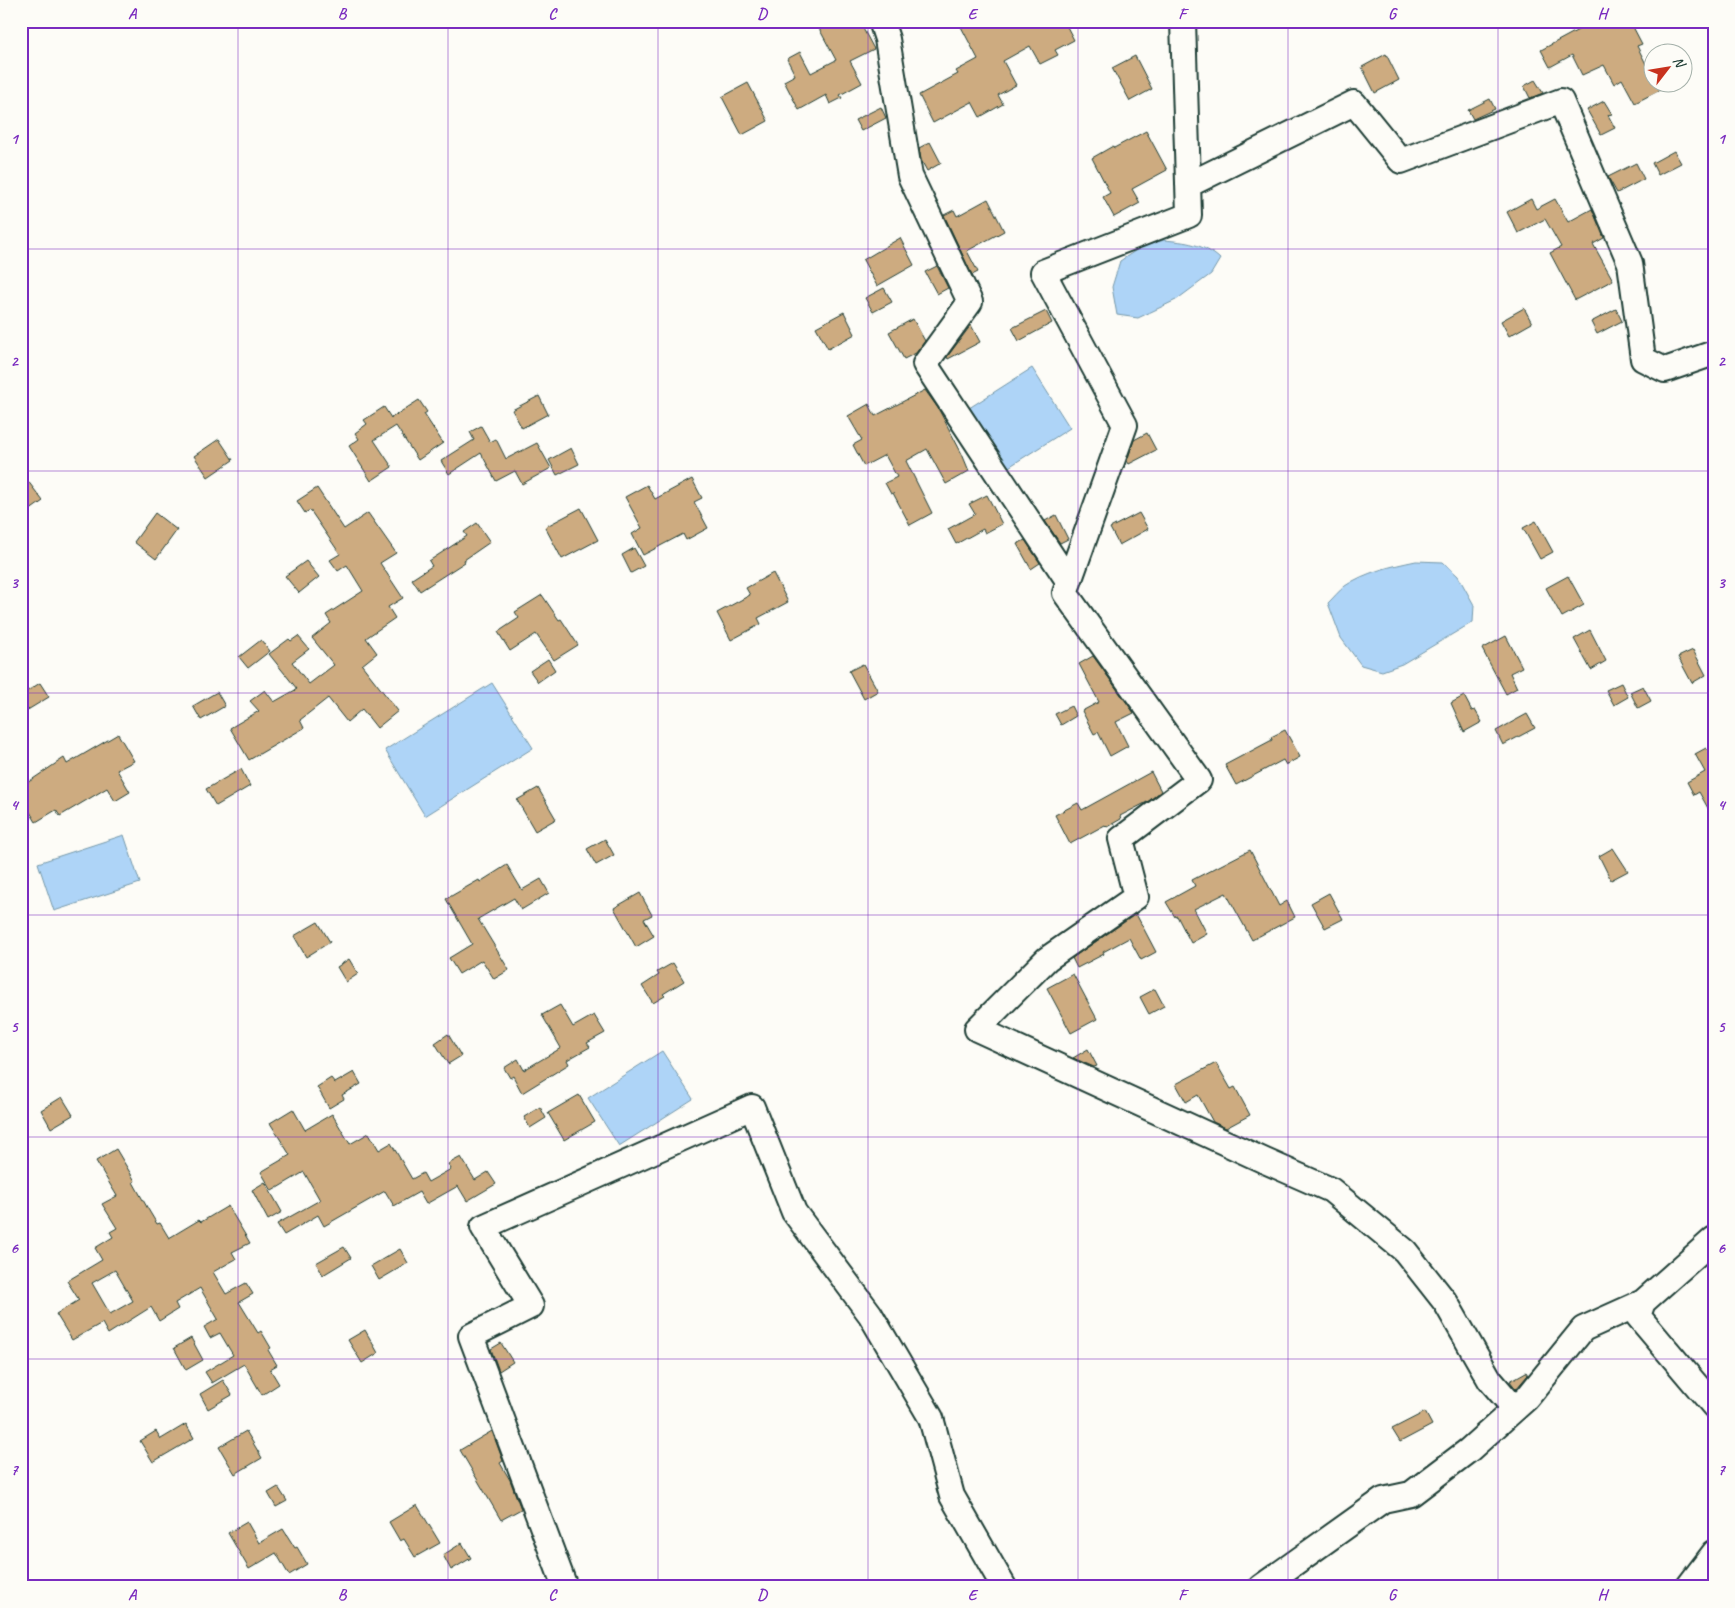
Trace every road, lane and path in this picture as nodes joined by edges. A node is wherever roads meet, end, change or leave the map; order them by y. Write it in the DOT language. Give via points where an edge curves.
graph roads {
  1 [pos="881,21"];
  2 [pos="1183,21"];
  3 [pos="1188,185"];
  4 [pos="1714,353"];
  5 [pos="1069,582"];
  6 [pos="1714,1239"];
  7 [pos="1643,1302"];
  8 [pos="1714,1406"];
  9 [pos="1515,1409"];
  10 [pos="1714,1553"];
  11 [pos="565,1587"];
  12 [pos="1004,1587"];
  13 [pos="1261,1587"];
  14 [pos="1688,1587"];
  1 -- 5 [label="street" via="888,39 910,176 970,302 925,364"];
  2 -- 3 [label="street"];
  3 -- 4 [label="street" via="1354,103 1401,162 1561,101 1630,263 1643,359 1665,370"];
  3 -- 5 [label="street" via="1189,215 1042,272 1125,424"];
  5 -- 9 [label="street" via="1065,593 1199,780 1121,839 1136,897 1047,959 977,1029 1331,1190 1405,1251 1446,1303 1490,1380"];
  6 -- 7 [label="street"];
  7 -- 8 [label="street" via="1638,1316"];
  7 -- 9 [label="street" via="1583,1329"];
  9 -- 13 [label="street" via="1469,1450 1411,1494 1383,1500"];
  10 -- 14 [label="street"];
  11 -- 12 [label="street" via="471,1336 531,1306 483,1227 752,1107 794,1212 870,1314 931,1418 952,1496"];
}
